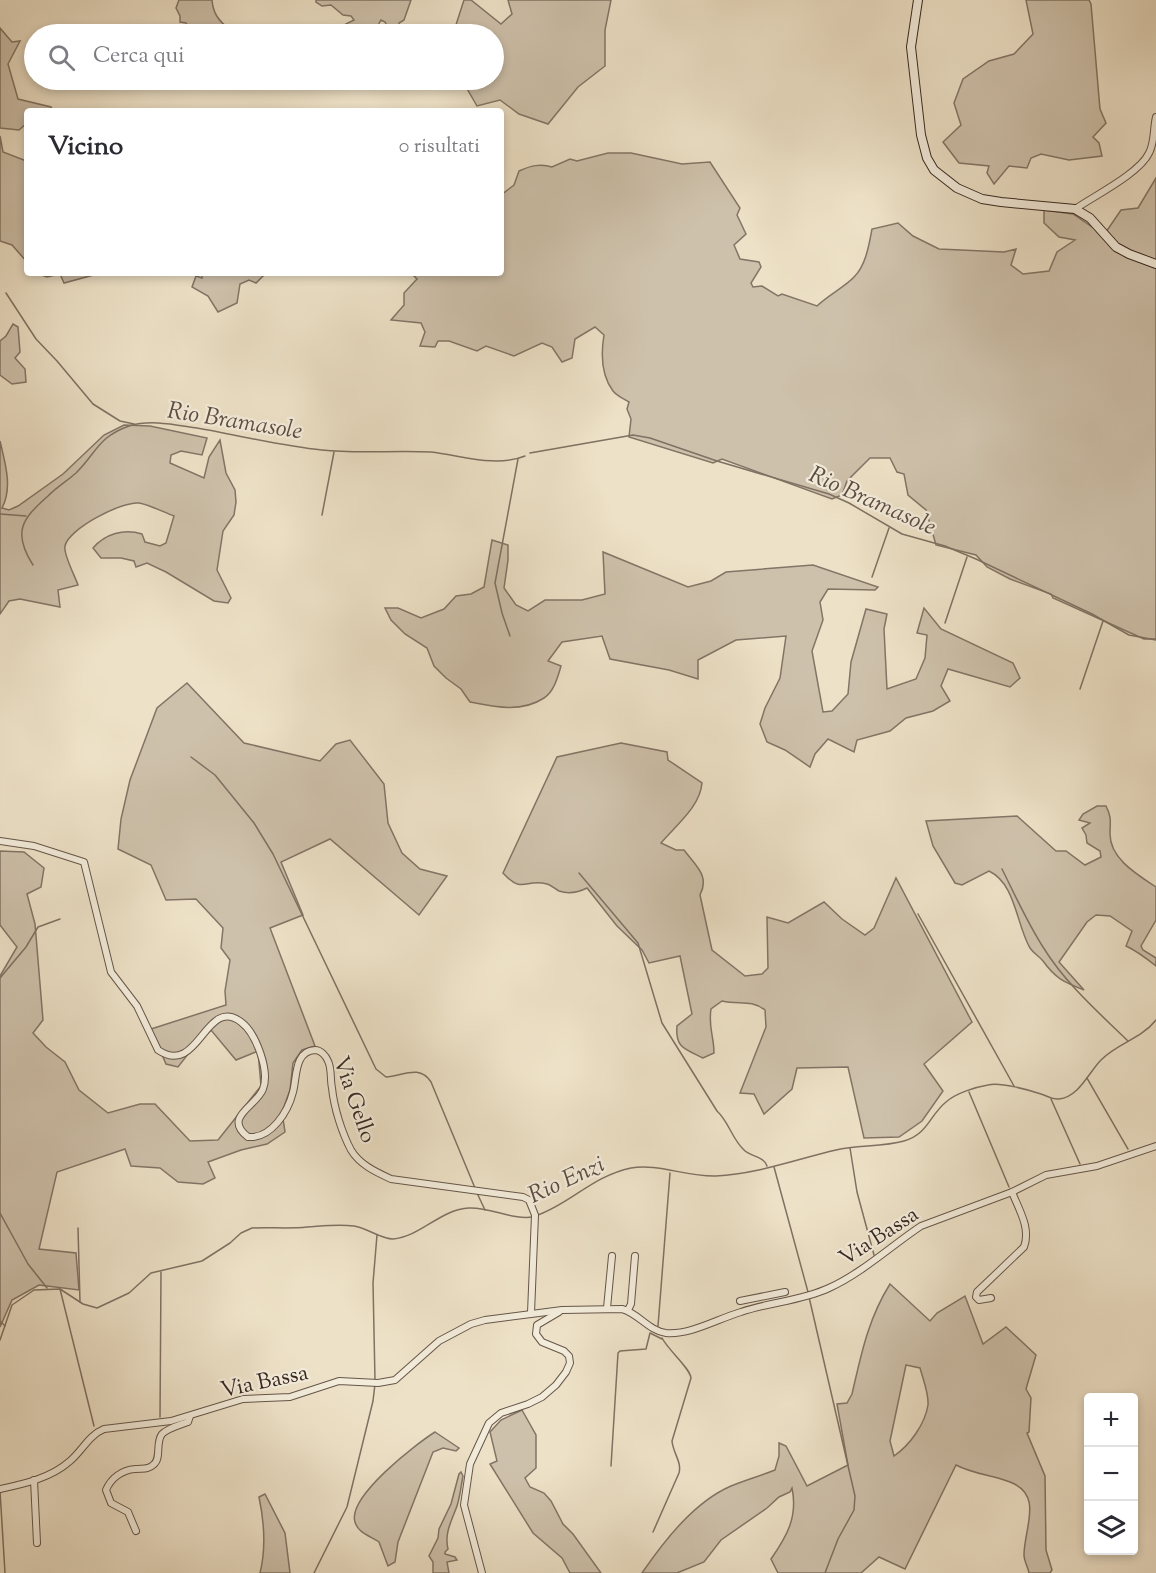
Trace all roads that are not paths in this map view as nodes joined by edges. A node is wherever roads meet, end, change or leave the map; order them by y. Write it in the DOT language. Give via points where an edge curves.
graph roads {
  1 [pos="918,0"];
  2 [pos="1156,117"];
  3 [pos="1075,209"];
  4 [pos="1156,264"];
  5 [pos="0,841"];
  6 [pos="1156,1146"];
  7 [pos="1012,1192"];
  8 [pos="612,1256"];
  9 [pos="635,1256"];
  10 [pos="785,1292"];
  11 [pos="763,1297"];
  12 [pos="990,1298"];
  13 [pos="740,1301"];
  14 [pos="764,1306"];
  15 [pos="607,1308"];
  16 [pos="562,1310"];
  17 [pos="628,1310"];
  18 [pos="531,1313"];
  19 [pos="190,1416"];
  20 [pos="34,1480"];
  21 [pos="1,1489"];
  22 [pos="136,1530"];
  23 [pos="37,1543"];
  24 [pos="482,1573"];
  1 -- 3 [label="main road" via="911,47 921,135 934,170 963,192 982,199"];
  2 -- 3 [label="street" via="1148,157"];
  3 -- 4 [label="main road" via="1090,218 1116,247"];
  5 -- 18 [label="street, Via Gello" via="34,846 84,862 111,972 137,1006 158,1050 171,1056 187,1052 211,1024 224,1016 241,1022 251,1033 261,1053 264,1082 258,1098 239,1118 239,1126 248,1137 272,1129 294,1091 297,1065 315,1050 329,1063 333,1097 352,1150 375,1172 391,1179 529,1200 535,1217"];
  6 -- 7 [label="street, Via Bassa" via="1097,1166 1055,1172"];
  7 -- 12 [label="street" via="1027,1239 1024,1247 977,1292 979,1300"];
  7 -- 14 [label="street, Via Bassa" via="921,1226 845,1279 809,1295"];
  8 -- 15 [label="street"];
  9 -- 17 [label="street"];
  10 -- 11 [label="street"];
  11 -- 13 [label="street"];
  11 -- 14 [label="street"];
  14 -- 17 [label="street, Via Bassa" via="681,1332 659,1331"];
  15 -- 16 [label="street, Via Bassa"];
  15 -- 17 [label="street, Via Bassa"];
  16 -- 18 [label="street, Via Bassa"];
  16 -- 24 [label="street" via="535,1329 538,1339 569,1356 566,1372 542,1396 501,1413 489,1424 470,1464 464,1505"];
  18 -- 19 [label="street, Via Bassa" via="471,1324 439,1341 395,1380 330,1383 290,1397 243,1399"];
  19 -- 20 [label="street, Via Bassa" via="104,1429 91,1437 69,1462"];
  19 -- 22 [label="street" via="188,1422 160,1437 154,1465 123,1472 109,1484 106,1491 111,1503 128,1512"];
  20 -- 21 [label="street, Via Bassa"];
  20 -- 23 [label="street"];
}
